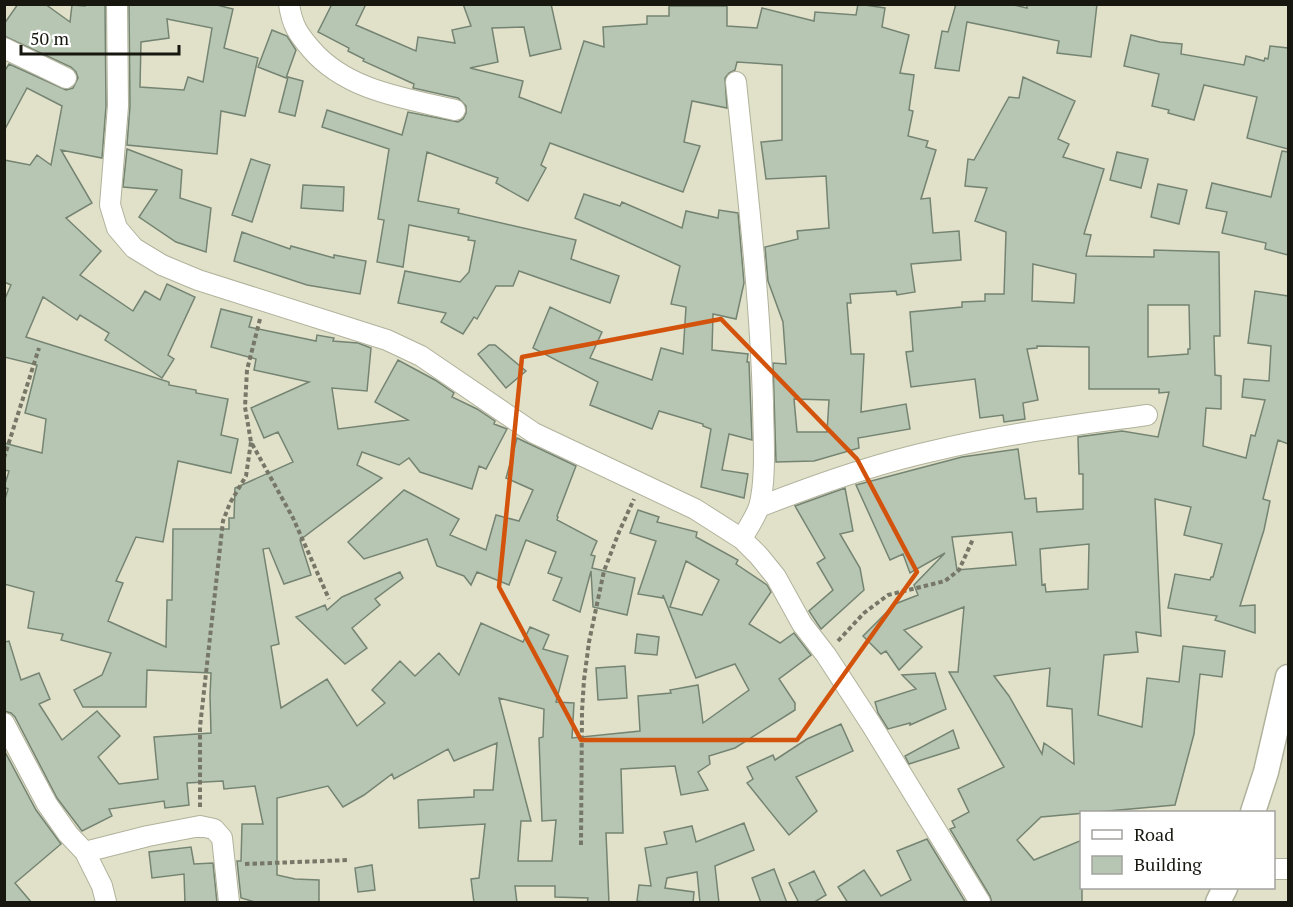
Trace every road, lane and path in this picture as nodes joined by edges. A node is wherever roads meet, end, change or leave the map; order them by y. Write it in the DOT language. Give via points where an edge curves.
graph roads {
  1 [pos="117,4"];
  2 [pos="289,4"];
  3 [pos="4,48"];
  4 [pos="66,78"];
  5 [pos="736,82"];
  6 [pos="455,110"];
  7 [pos="265,301"];
  8 [pos="39,348"];
  9 [pos="1147,416"];
  10 [pos="251,442"];
  11 [pos="4,458"];
  12 [pos="641,485"];
  13 [pos="759,507"];
  14 [pos="742,539"];
  15 [pos="973,539"];
  16 [pos="329,599"];
  17 [pos="826,655"];
  18 [pos="1287,688"];
  19 [pos="4,723"];
  20 [pos="1254,811"];
  21 [pos="200,826"];
  22 [pos="580,845"];
  23 [pos="85,852"];
  24 [pos="350,860"];
  25 [pos="226,864"];
  26 [pos="1225,889"];
  27 [pos="106,903"];
  28 [pos="229,903"];
  29 [pos="980,903"];
  30 [pos="1218,903"];
  1 -- 7 [label="street" via="118,106 110,205 117,228 134,248 162,265"];
  2 -- 6 [label="street" via="295,31 339,74 361,85"];
  3 -- 4 [label="street"];
  5 -- 13 [label="street" via="761,359 764,441"];
  7 -- 10 [label="path" via="247,370 245,407"];
  7 -- 12 [label="street" via="387,340 421,356 534,433"];
  8 -- 11 [label="path"];
  9 -- 13 [label="street" via="933,451"];
  10 -- 16 [label="path" via="293,518"];
  10 -- 21 [label="path" via="246,476 223,521 200,727"];
  12 -- 14 [label="street" via="695,509"];
  12 -- 22 [label="path" via="604,571 589,642 582,711"];
  13 -- 14 [label="street"];
  14 -- 17 [label="street" via="776,578 802,624"];
  15 -- 17 [label="path" via="959,570 945,581 888,595 864,613"];
  17 -- 29 [label="street"];
  18 -- 20 [label="street"];
  19 -- 23 [label="street" via="51,811"];
  21 -- 23 [label="street"];
  21 -- 25 [label="street" via="214,829 222,838"];
  23 -- 27 [label="street"];
  24 -- 25 [label="path"];
  25 -- 28 [label="street"];
  26 -- 30 [label="street"];
}
